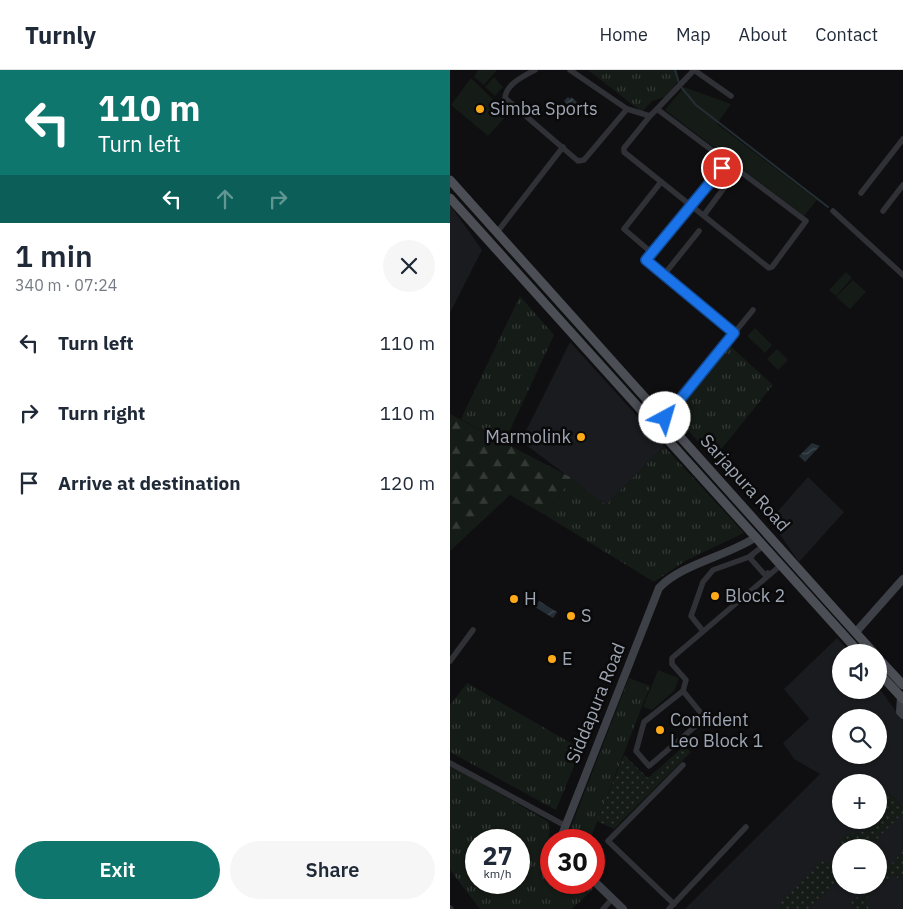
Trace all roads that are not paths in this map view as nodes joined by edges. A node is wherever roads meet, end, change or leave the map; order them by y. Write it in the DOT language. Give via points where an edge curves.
graph roads {
  1 [pos="535,70"];
  2 [pos="570,70"];
  3 [pos="732,96"];
  4 [pos="627,109"];
  5 [pos="657,109"];
  6 [pos="650,116"];
  7 [pos="903,138"];
  8 [pos="563,147"];
  9 [pos="450,180"];
  10 [pos="661,182"];
  11 [pos="903,185"];
  12 [pos="861,193"];
  13 [pos="450,198"];
  14 [pos="692,206"];
  15 [pos="883,210"];
  16 [pos="832,211"];
  17 [pos="704,215"];
  18 [pos="498,231"];
  19 [pos="699,231"];
  20 [pos="652,253"];
  21 [pos="903,275"];
  22 [pos="663,276"];
  23 [pos="752,310"];
  24 [pos="734,333"];
  25 [pos="665,418"];
  26 [pos="695,451"];
  27 [pos="685,459"];
  28 [pos="756,537"];
  29 [pos="763,546"];
  30 [pos="749,557"];
  31 [pos="780,565"];
  32 [pos="766,576"];
  33 [pos="903,579"];
  34 [pos="473,630"];
  35 [pos="703,632"];
  36 [pos="856,632"];
  37 [pos="852,644"];
  38 [pos="866,644"];
  39 [pos="450,661"];
  40 [pos="887,668"];
  41 [pos="887,682"];
  42 [pos="903,685"];
  43 [pos="683,691"];
  44 [pos="902,698"];
  45 [pos="903,715"];
  46 [pos="450,763"];
  47 [pos="683,765"];
  48 [pos="564,825"];
  49 [pos="746,827"];
  50 [pos="563,829"];
  51 [pos="605,892"];
  52 [pos="612,899"];
  53 [pos="674,904"];
  54 [pos="603,909"];
  55 [pos="623,909"];
  56 [pos="669,909"];
  1 -- 8 [label="street" via="514,83 505,98"];
  2 -- 4 [label="street"];
  3 -- 5 [label="street" via="692,71"];
  4 -- 6 [label="street"];
  4 -- 8 [label="street" via="584,160 578,160"];
  5 -- 6 [label="street"];
  5 -- 17 [label="street" via="806,221 769,268"];
  6 -- 10 [label="street" via="623,151"];
  7 -- 12 [label="street"];
  8 -- 18 [label="street"];
  9 -- 18 [label="main road, Sarjapura Road"];
  10 -- 14 [label="street"];
  10 -- 20 [label="street" via="624,229"];
  11 -- 15 [label="street"];
  13 -- 27 [label="main road, Sarjapura Road"];
  14 -- 17 [label="street"];
  14 -- 17 [label="street" via="721,169 732,175"];
  14 -- 20 [label="street"];
  16 -- 21 [label="street"];
  18 -- 25 [label="main road, Sarjapura Road"];
  19 -- 22 [label="street"];
  20 -- 22 [label="street" via="646,261"];
  22 -- 24 [label="street"];
  23 -- 24 [label="street"];
  24 -- 25 [label="street"];
  25 -- 26 [label="main road, Sarjapura Road"];
  26 -- 27 [label="main road"];
  26 -- 36 [label="main road, Sarjapura Road"];
  27 -- 28 [label="main road, Sarjapura Road"];
  28 -- 29 [label="main road, Sarjapura Road"];
  28 -- 48 [label="street, Siddapura Road" via="667,580 653,600"];
  29 -- 30 [label="street"];
  29 -- 31 [label="main road, Sarjapura Road"];
  30 -- 32 [label="street"];
  30 -- 35 [label="street" via="713,570 703,582 691,616"];
  31 -- 32 [label="street"];
  31 -- 37 [label="main road, Sarjapura Road"];
  32 -- 35 [label="street"];
  33 -- 36 [label="street"];
  34 -- 39 [label="street"];
  35 -- 43 [label="street" via="672,658 672,664 686,680"];
  36 -- 38 [label="main road, Sarjapura Road"];
  40 -- 42 [label="main road"];
  41 -- 44 [label="main road"];
  43 -- 43 [label="street" via="705,718 649,766 636,751 644,722"];
  44 -- 45 [label="street" via="900,712"];
  46 -- 48 [label="street"];
  47 -- 53 [label="street" via="608,841"];
  48 -- 50 [label="street, Siddapura Road"];
  49 -- 53 [label="street"];
  51 -- 52 [label="street"];
  52 -- 54 [label="street"];
  52 -- 55 [label="street"];
  53 -- 56 [label="street"];
}
